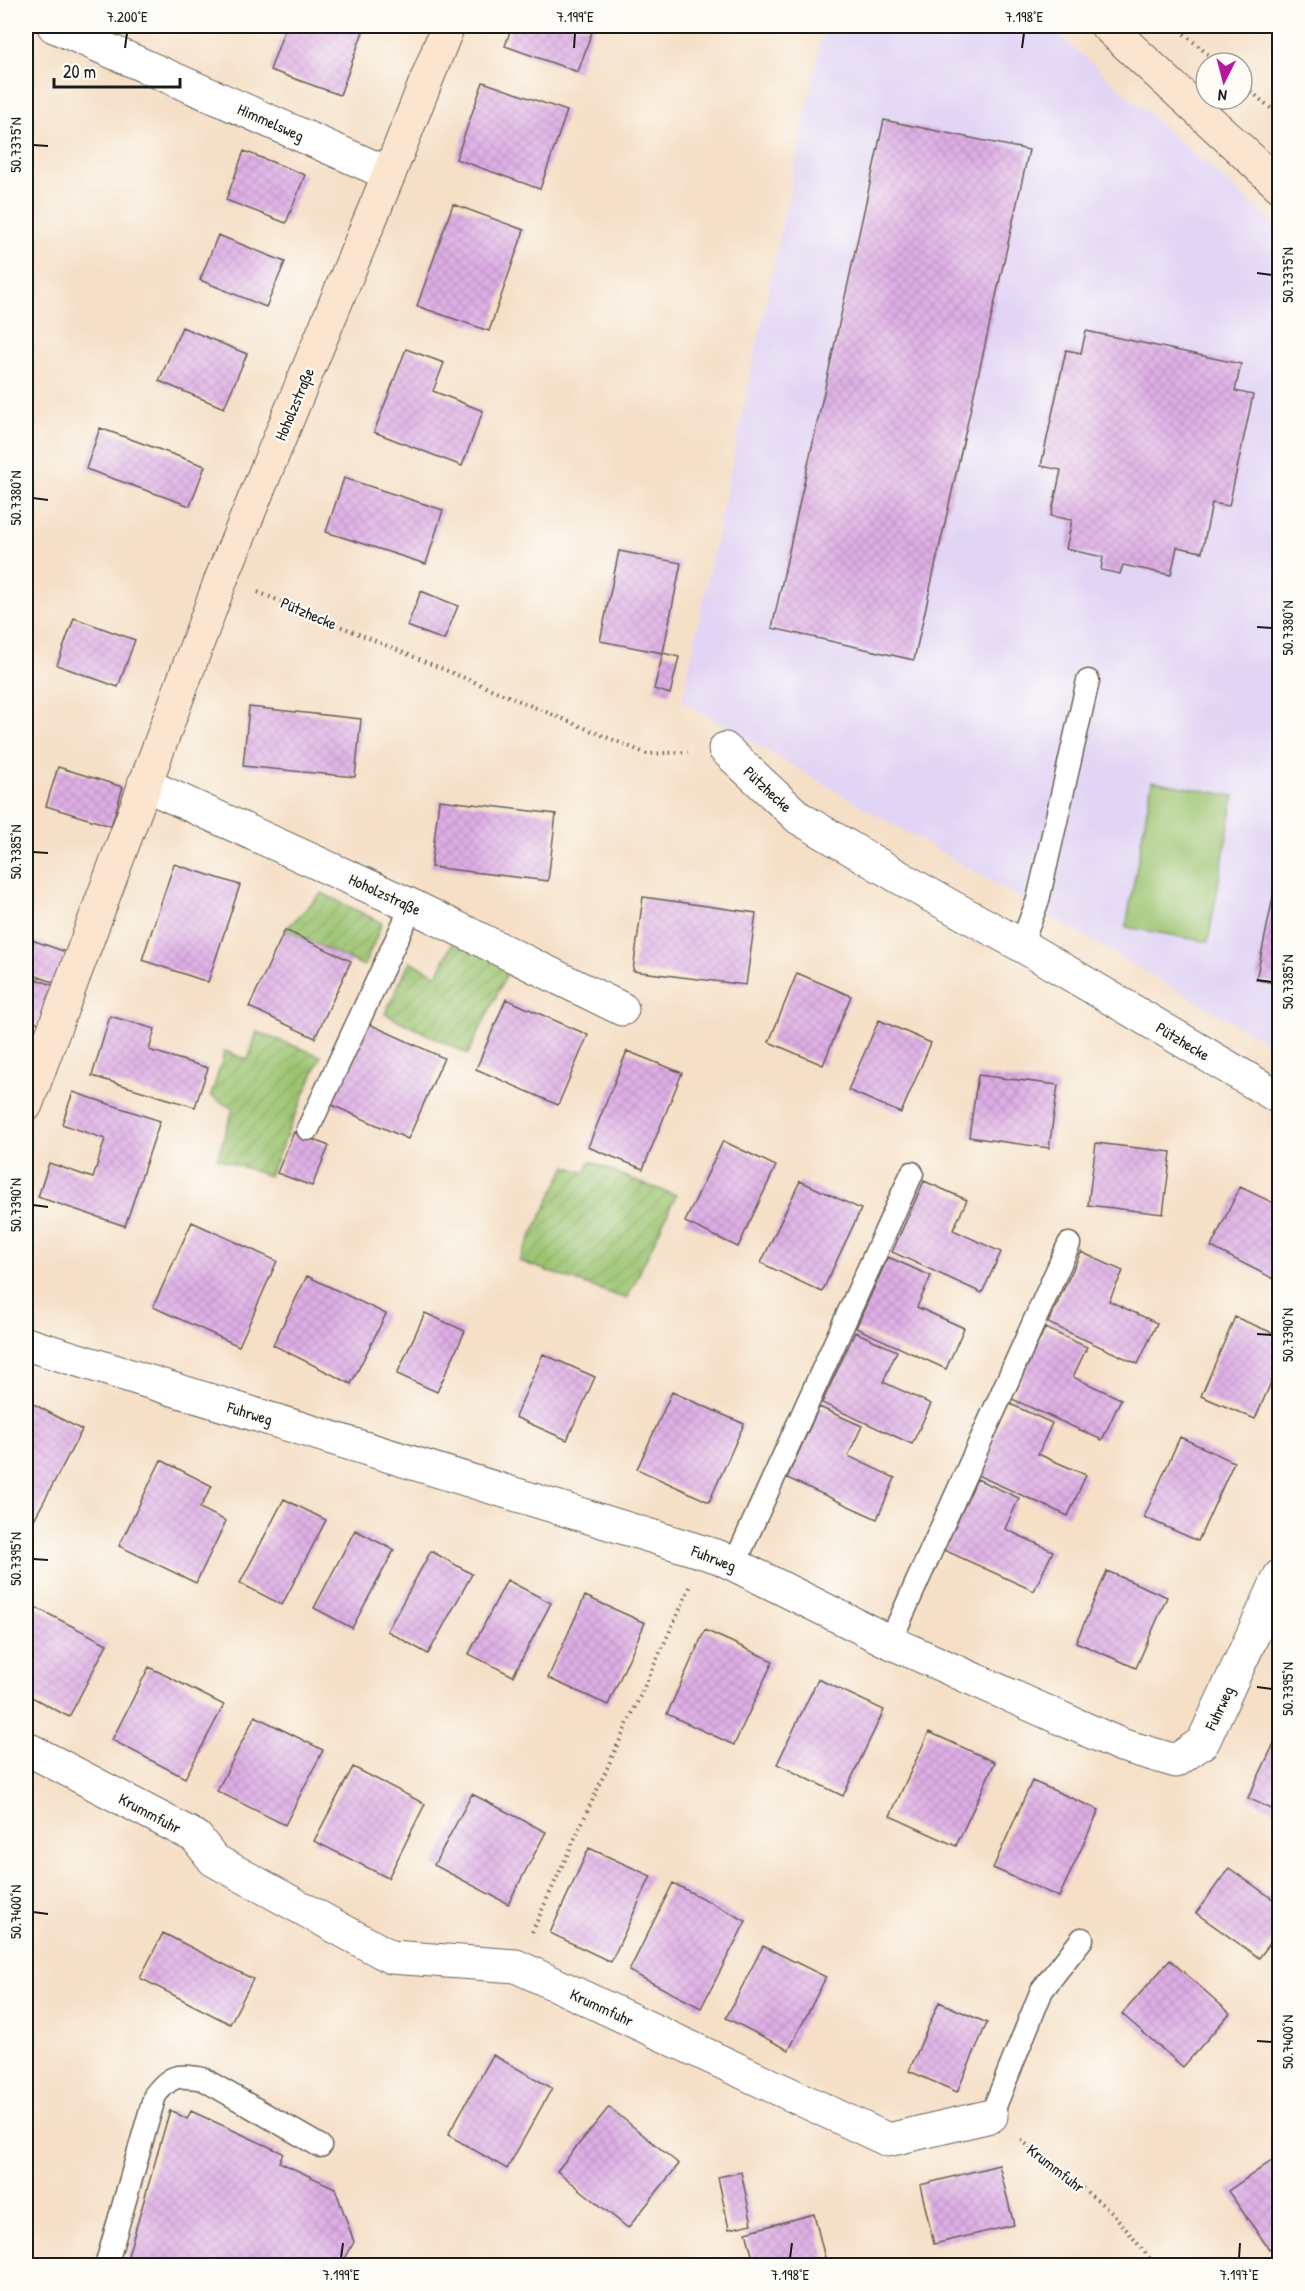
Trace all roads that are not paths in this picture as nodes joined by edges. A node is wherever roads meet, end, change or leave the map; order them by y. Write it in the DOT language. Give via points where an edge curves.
graph roads {
  1 [pos="54,26"];
  2 [pos="448,26"];
  3 [pos="1107,26"];
  4 [pos="389,174"];
  5 [pos="1280,186"];
  6 [pos="1088,681"];
  7 [pos="725,749"];
  8 [pos="144,784"];
  9 [pos="412,906"];
  10 [pos="1021,945"];
  11 [pos="622,1009"];
  12 [pos="1280,1098"];
  13 [pos="26,1105"];
  14 [pos="308,1129"];
  15 [pos="912,1173"];
  16 [pos="1069,1244"];
  17 [pos="26,1344"];
  18 [pos="720,1559"];
  19 [pos="1280,1576"];
  20 [pos="890,1642"];
  21 [pos="26,1748"];
  22 [pos="1082,1939"];
  23 [pos="991,2116"];
  24 [pos="320,2146"];
  25 [pos="106,2265"];
  1 -- 4 [label="street, Himmelsweg"];
  2 -- 4 [label="street, Hoholzstraße"];
  3 -- 5 [label="street"];
  4 -- 8 [label="street, Hoholzstraße" via="222,577"];
  6 -- 10 [label="lane" via="1046,869"];
  7 -- 10 [label="street, Pützhecke" via="799,818"];
  8 -- 9 [label="street, Hoholzstraße"];
  8 -- 13 [label="street, Hoholzstraße"];
  9 -- 11 [label="street, Hoholzstraße"];
  9 -- 14 [label="lane"];
  10 -- 12 [label="street, Pützhecke"];
  15 -- 18 [label="lane"];
  16 -- 20 [label="lane"];
  17 -- 18 [label="street, Fuhrweg"];
  18 -- 20 [label="street, Fuhrweg"];
  19 -- 20 [label="street, Fuhrweg" via="1203,1742 1176,1761 1121,1745"];
  21 -- 23 [label="street, Krummfuhr" via="196,1838 214,1860 391,1957 516,1966 888,2140"];
  22 -- 23 [label="lane" via="1042,1990"];
  24 -- 25 [label="lane" via="203,2079 183,2076 168,2080 155,2095"];
}
